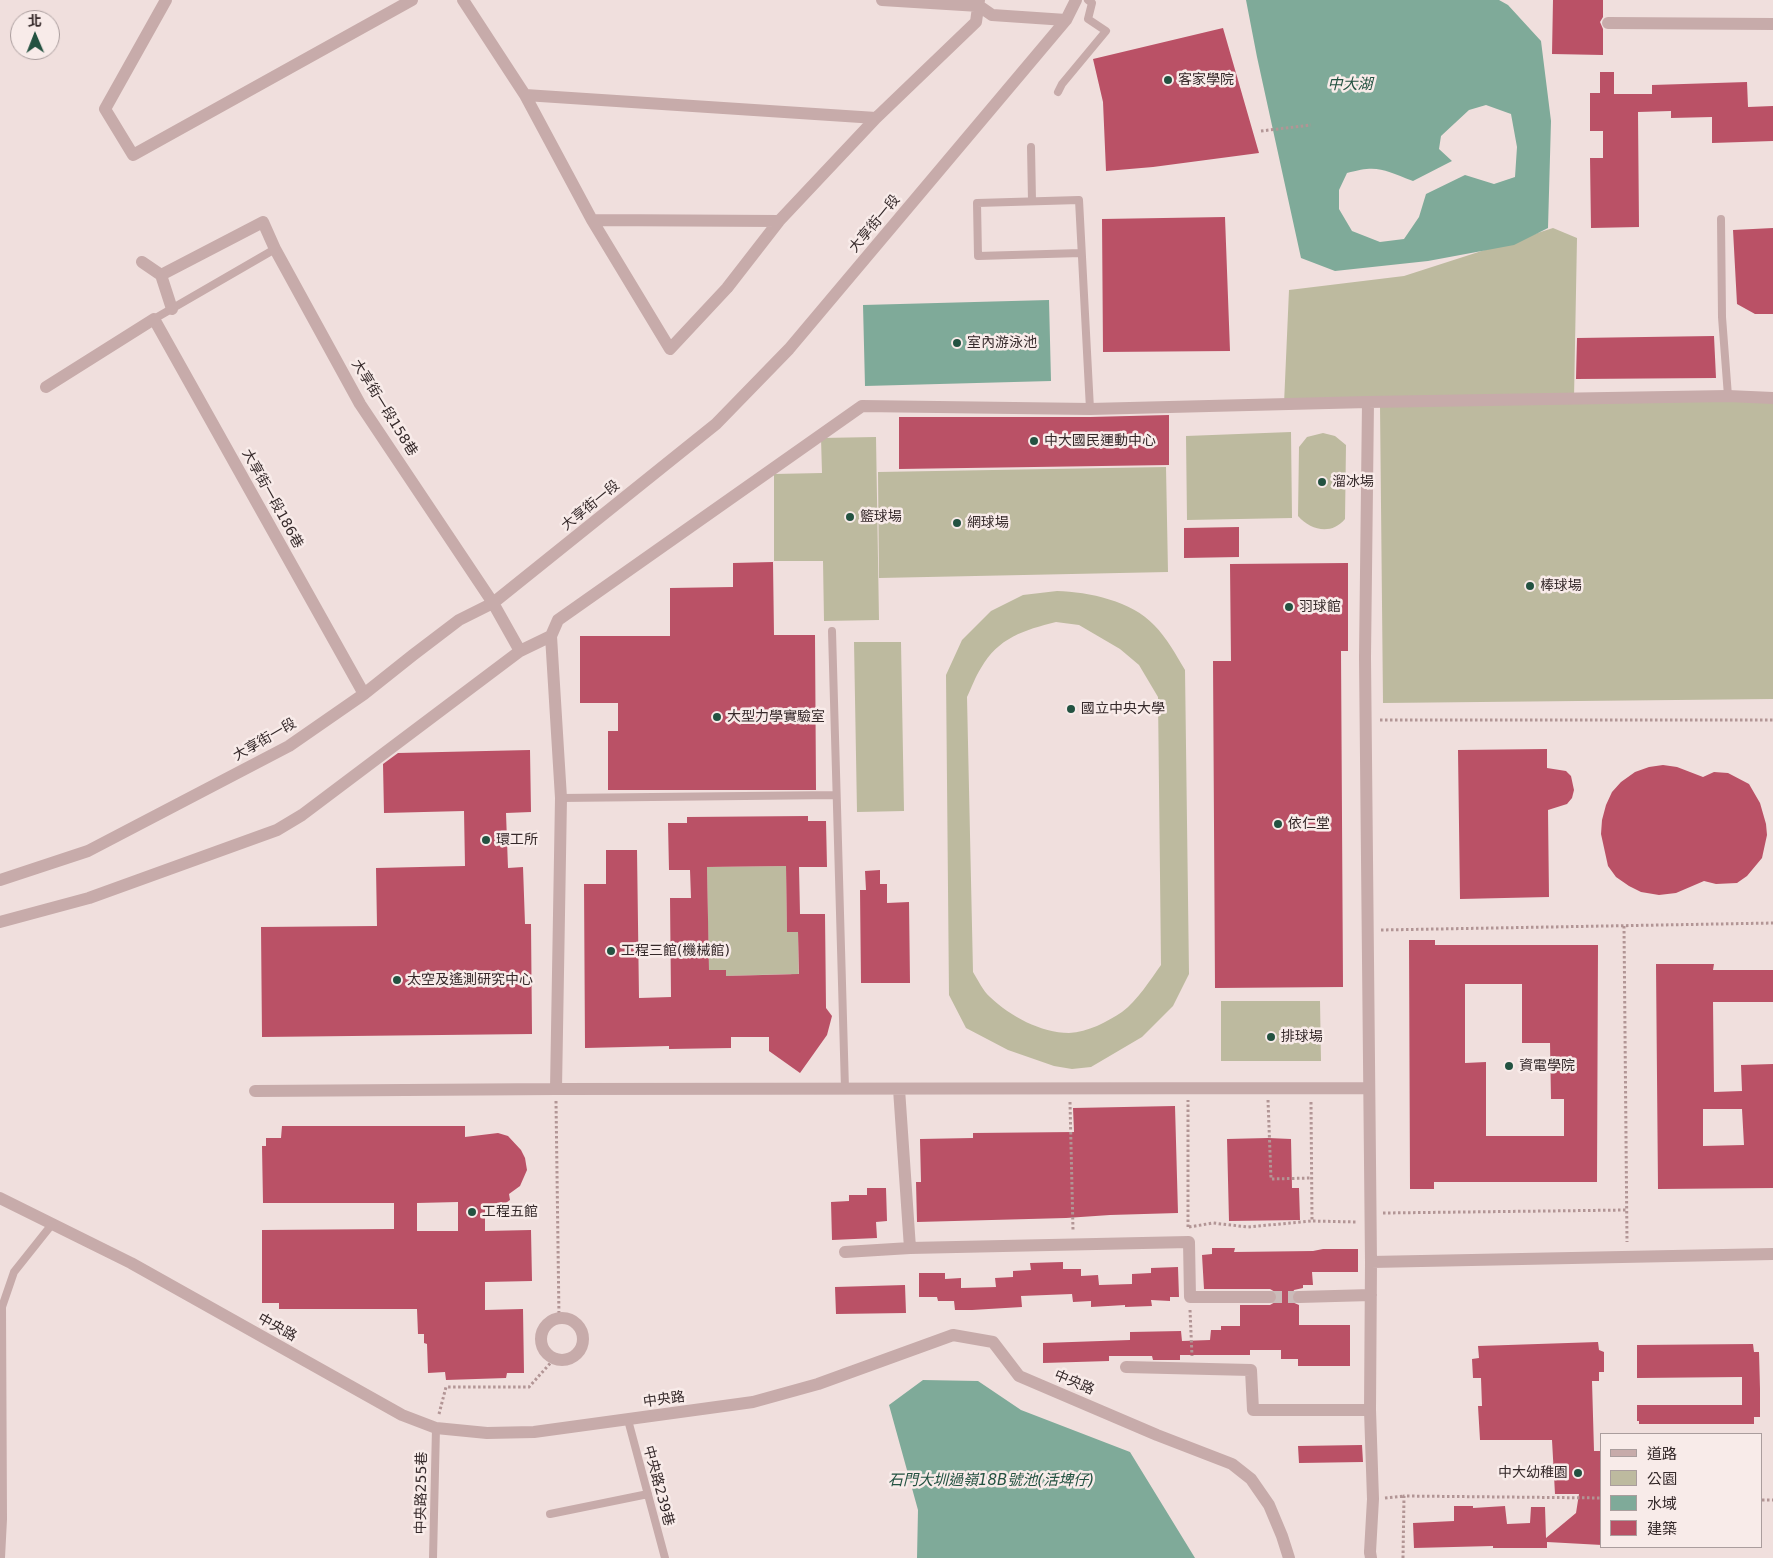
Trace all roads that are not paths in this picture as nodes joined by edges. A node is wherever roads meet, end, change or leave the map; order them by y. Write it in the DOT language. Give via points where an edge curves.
graph roads {
  1 [pos="166,0"];
  2 [pos="412,0"];
  3 [pos="463,0"];
  4 [pos="882,0"];
  5 [pos="1076,0"];
  6 [pos="1088,0"];
  7 [pos="979,3"];
  8 [pos="1066,20"];
  9 [pos="1608,24"];
  10 [pos="1773,24"];
  11 [pos="1058,92"];
  12 [pos="525,95"];
  13 [pos="876,118"];
  14 [pos="1031,148"];
  15 [pos="1032,201"];
  16 [pos="1721,219"];
  17 [pos="592,220"];
  18 [pos="780,221"];
  19 [pos="275,249"];
  20 [pos="1081,253"];
  21 [pos="142,262"];
  22 [pos="161,275"];
  23 [pos="172,309"];
  24 [pos="154,319"];
  25 [pos="46,387"];
  26 [pos="1728,396"];
  27 [pos="1773,398"];
  28 [pos="1368,402"];
  29 [pos="1090,409"];
  30 [pos="493,603"];
  31 [pos="832,632"];
  32 [pos="550,636"];
  33 [pos="520,651"];
  34 [pos="364,694"];
  35 [pos="836,795"];
  36 [pos="561,798"];
  37 [pos="0,880"];
  38 [pos="0,922"];
  39 [pos="1369,1088"];
  40 [pos="844,1089"];
  41 [pos="899,1089"];
  42 [pos="255,1091"];
  43 [pos="556,1093"];
  44 [pos="0,1198"];
  45 [pos="53,1223"];
  46 [pos="910,1248"];
  47 [pos="844,1252"];
  48 [pos="1773,1254"];
  49 [pos="1370,1262"];
  50 [pos="1371,1296"];
  51 [pos="1270,1297"];
  52 [pos="1299,1297"];
  53 [pos="559,1318"];
  54 [pos="1126,1367"];
  55 [pos="1370,1410"];
  56 [pos="628,1420"];
  57 [pos="436,1428"];
  58 [pos="648,1494"];
  59 [pos="550,1514"];
  60 [pos="1370,1555"];
  61 [pos="1,1558"];
  62 [pos="434,1558"];
  63 [pos="665,1558"];
  64 [pos="1288,1558"];
  1 -- 2 [label="street" via="105,109 133,155"];
  3 -- 12 [label="street"];
  4 -- 7 [label="street"];
  5 -- 8 [label="street, 大享街一段"];
  6 -- 11 [label="lane" via="1092,3 1088,19 1106,31"];
  7 -- 8 [label="street" via="992,14"];
  7 -- 13 [label="street" via="976,22"];
  8 -- 30 [label="street, 大享街一段" via="789,349 716,424"];
  9 -- 10 [label="street"];
  12 -- 13 [label="street"];
  12 -- 17 [label="street"];
  13 -- 18 [label="street"];
  14 -- 15 [label="lane"];
  15 -- 20 [label="lane" via="1079,200"];
  15 -- 20 [label="lane" via="978,203 978,256"];
  16 -- 26 [label="lane" via="1722,317"];
  17 -- 18 [label="street"];
  17 -- 18 [label="street" via="670,349 727,288"];
  19 -- 22 [label="street, 大享街一段158巷" via="263,222"];
  19 -- 23 [label="lane"];
  19 -- 30 [label="street, 大享街一段158巷" via="360,404"];
  20 -- 29 [label="lane"];
  21 -- 22 [label="street"];
  22 -- 23 [label="street"];
  23 -- 24 [label="lane"];
  24 -- 25 [label="street"];
  24 -- 34 [label="street, 大享街一段186巷"];
  26 -- 27 [label="street"];
  26 -- 28 [label="street"];
  28 -- 29 [label="street"];
  28 -- 39 [label="street" via="1365,657"];
  29 -- 32 [label="street" via="862,406 558,620"];
  30 -- 33 [label="street, 大享街一段158巷"];
  30 -- 34 [label="street, 大享街一段" via="460,620"];
  31 -- 35 [label="lane"];
  32 -- 33 [label="street"];
  32 -- 36 [label="street"];
  33 -- 38 [label="street" via="302,815 277,830 90,898"];
  34 -- 37 [label="street, 大享街一段" via="289,746 88,851"];
  35 -- 36 [label="lane"];
  35 -- 40 [label="lane"];
  36 -- 43 [label="street"];
  39 -- 41 [label="street"];
  39 -- 49 [label="street"];
  40 -- 41 [label="street"];
  40 -- 43 [label="street"];
  41 -- 46 [label="street"];
  42 -- 43 [label="street"];
  44 -- 45 [label="street, 中央路"];
  45 -- 57 [label="street, 中央路" via="131,1263 402,1415"];
  45 -- 61 [label="lane" via="14,1272 2,1307"];
  46 -- 47 [label="street"];
  46 -- 51 [label="street" via="1189,1242 1190,1297"];
  48 -- 49 [label="street"];
  49 -- 50 [label="street"];
  50 -- 52 [label="street"];
  50 -- 55 [label="street"];
  53 -- 53 [label="street" via="565,1318 581,1329 582,1348 567,1360 554,1359 544,1350 541,1337 547,1324"];
  54 -- 55 [label="street" via="1251,1370 1253,1410"];
  55 -- 60 [label="street" via="1373,1499"];
  56 -- 57 [label="street, 中央路" via="534,1432 487,1433"];
  56 -- 58 [label="lane, 中央路239巷"];
  56 -- 64 [label="street, 中央路" via="753,1402 818,1384 953,1335 993,1342 1019,1376 1232,1464 1251,1479 1269,1505"];
  57 -- 62 [label="lane, 中央路255巷"];
  58 -- 59 [label="lane"];
  58 -- 63 [label="lane, 中央路239巷"];
}
